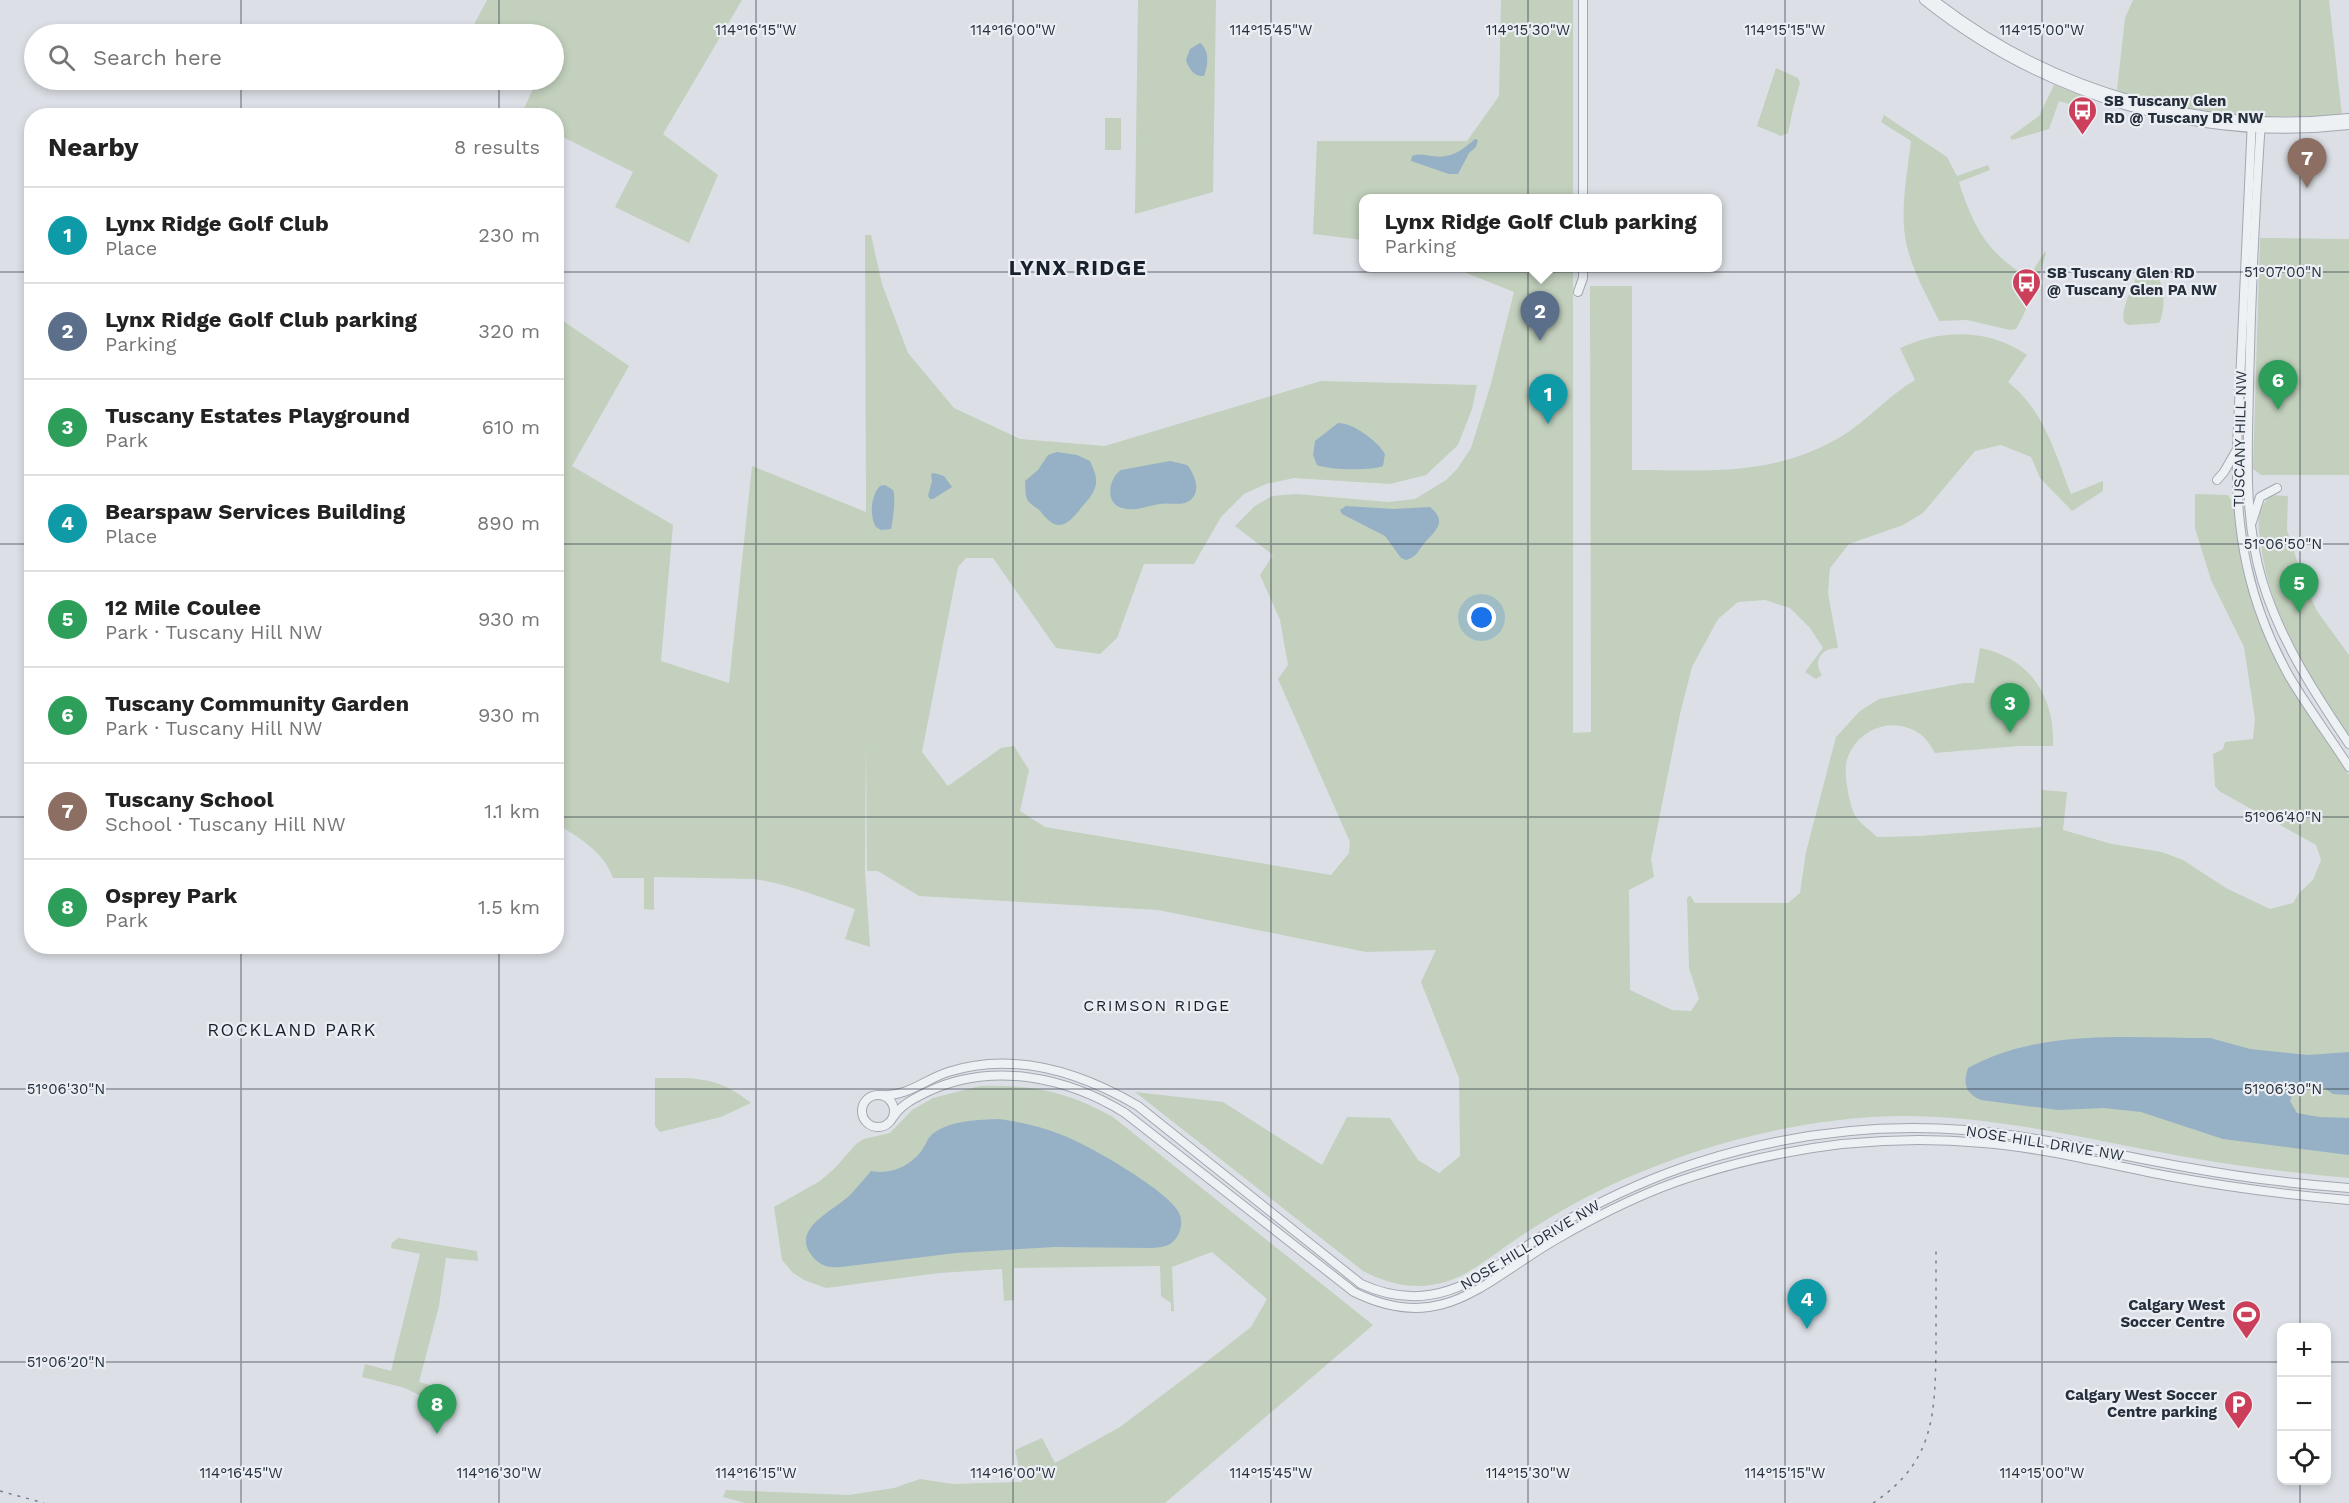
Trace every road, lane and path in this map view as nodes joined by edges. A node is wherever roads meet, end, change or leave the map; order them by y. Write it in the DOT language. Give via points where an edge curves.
graph roads {
  1 [pos="1583,0"];
  2 [pos="1924,0"];
  3 [pos="1934,0"];
  4 [pos="2349,118"];
  5 [pos="2256,124"];
  6 [pos="2349,125"];
  7 [pos="1583,194"];
  8 [pos="1583,272"];
  9 [pos="1578,292"];
  10 [pos="2237,448"];
  11 [pos="2217,480"];
  12 [pos="2277,488"];
  13 [pos="2250,528"];
  14 [pos="2349,744"];
  15 [pos="2349,767"];
  16 [pos="1106,1088"];
  17 [pos="883,1095"];
  18 [pos="1101,1098"];
  19 [pos="894,1116"];
  20 [pos="2349,1188"];
  21 [pos="2349,1200"];
  1 -- 7 [label="street"];
  2 -- 5 [label="street" via="2001,53 2074,88 2160,114"];
  3 -- 5 [label="street" via="2005,48 2077,83 2161,108"];
  4 -- 5 [label="street"];
  5 -- 6 [label="street" via="2309,128"];
  5 -- 10 [label="street, TUSCANY HILL NW"];
  5 -- 13 [label="street, TUSCANY HILL NW" via="2247,473"];
  8 -- 9 [label="street"];
  10 -- 11 [label="street"];
  10 -- 15 [label="street, TUSCANY HILL NW" via="2240,534 2260,614 2290,677"];
  12 -- 13 [label="street" via="2260,497"];
  13 -- 14 [label="street, TUSCANY HILL NW" via="2262,580 2289,648"];
  16 -- 17 [label="street, NOSE HILL DRIVE NW" via="1048,1068 994,1064 962,1068 898,1095"];
  16 -- 18 [label="street"];
  16 -- 20 [label="street, NOSE HILL DRIVE NW" via="1138,1106 1361,1284 1403,1297 1426,1297 1457,1289 1570,1218 1668,1173 1749,1148 1840,1132 1934,1129 1994,1133 2229,1175"];
  17 -- 19 [label="street" via="891,1101"];
  17 -- 19 [label="street" via="872,1095 864,1102 865,1121 881,1127"];
  18 -- 19 [label="street, NOSE HILL DRIVE NW" via="1053,1082 996,1076 967,1079 935,1089 908,1103"];
  18 -- 21 [label="street, NOSE HILL DRIVE NW" via="1354,1292 1385,1305 1412,1309 1436,1307 1470,1295 1556,1239 1662,1188 1726,1166 1822,1146 1916,1140 1984,1143 2210,1183"];
}
